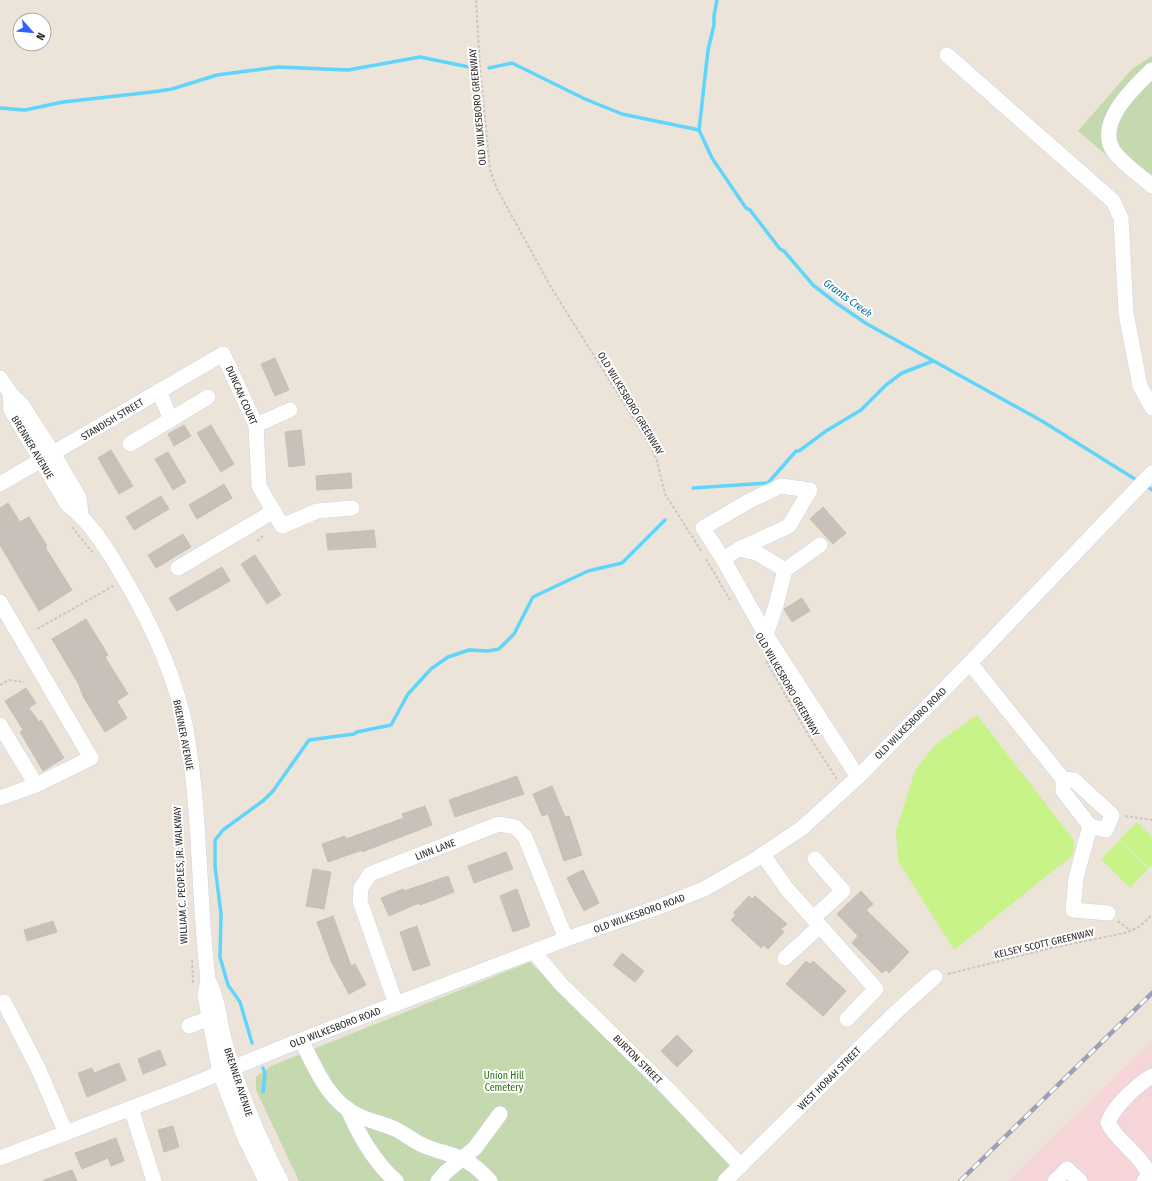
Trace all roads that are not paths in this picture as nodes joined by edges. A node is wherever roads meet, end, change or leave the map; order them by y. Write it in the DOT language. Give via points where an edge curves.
graph roads {
  1 [pos="947,55"];
  2 [pos="1152,70"];
  3 [pos="1152,186"];
  4 [pos="223,354"];
  5 [pos="0,378"];
  6 [pos="159,391"];
  7 [pos="208,397"];
  8 [pos="1152,408"];
  9 [pos="290,410"];
  10 [pos="171,420"];
  11 [pos="256,425"];
  12 [pos="130,444"];
  13 [pos="47,457"];
  14 [pos="1152,473"];
  15 [pos="0,484"];
  16 [pos="352,508"];
  17 [pos="274,511"];
  18 [pos="820,545"];
  19 [pos="739,549"];
  20 [pos="723,559"];
  21 [pos="178,568"];
  22 [pos="785,570"];
  23 [pos="0,602"];
  24 [pos="766,635"];
  25 [pos="970,663"];
  26 [pos="0,725"];
  27 [pos="858,777"];
  28 [pos="1063,778"];
  29 [pos="36,785"];
  30 [pos="0,798"];
  31 [pos="1090,826"];
  32 [pos="763,855"];
  33 [pos="815,859"];
  34 [pos="1108,913"];
  35 [pos="816,922"];
  36 [pos="566,939"];
  37 [pos="535,953"];
  38 [pos="785,958"];
  39 [pos="935,977"];
  40 [pos="208,980"];
  41 [pos="4,1002"];
  42 [pos="396,1004"];
  43 [pos="209,1018"];
  44 [pos="846,1019"];
  45 [pos="189,1026"];
  46 [pos="301,1040"];
  47 [pos="227,1070"];
  48 [pos="1152,1076"];
  49 [pos="131,1108"];
  50 [pos="348,1109"];
  51 [pos="500,1114"];
  52 [pos="66,1133"];
  53 [pos="0,1158"];
  54 [pos="464,1158"];
  55 [pos="741,1166"];
  56 [pos="154,1181"];
  57 [pos="266,1181"];
  58 [pos="281,1181"];
  59 [pos="396,1181"];
  60 [pos="438,1181"];
  61 [pos="490,1181"];
  62 [pos="726,1181"];
  63 [pos="1055,1181"];
  64 [pos="1080,1181"];
  65 [pos="1144,1181"];
  1 -- 8 [label="street" via="1113,201 1121,218 1126,313 1140,386"];
  2 -- 3 [label="street" via="1116,111 1107,137 1114,151"];
  4 -- 6 [label="street, STANDISH STREET"];
  4 -- 11 [label="street, DUNCAN COURT"];
  5 -- 13 [label="street, BRENNER AVENUE" via="22,405"];
  6 -- 10 [label="street"];
  6 -- 13 [label="street, STANDISH STREET"];
  7 -- 10 [label="street"];
  9 -- 11 [label="street"];
  10 -- 12 [label="street"];
  11 -- 17 [label="street, DUNCAN COURT" via="259,486"];
  13 -- 15 [label="street, STANDISH STREET"];
  13 -- 40 [label="street, BRENNER AVENUE" via="75,518 118,568 145,612 175,688 186,729 198,824"];
  14 -- 25 [label="street, OLD WILKESBORO ROAD"];
  16 -- 17 [label="street, DUNCAN COURT" via="317,511 282,526"];
  17 -- 21 [label="street"];
  18 -- 22 [label="street"];
  19 -- 20 [label="street"];
  19 -- 20 [label="street" via="789,526 810,490 781,486 702,528"];
  19 -- 22 [label="street" via="757,553"];
  20 -- 24 [label="street"];
  22 -- 24 [label="street"];
  23 -- 29 [label="street" via="91,758"];
  24 -- 27 [label="street"];
  25 -- 27 [label="street, OLD WILKESBORO ROAD"];
  25 -- 28 [label="street"];
  26 -- 29 [label="street"];
  27 -- 32 [label="street, OLD WILKESBORO ROAD" via="802,828"];
  28 -- 31 [label="street" via="1063,791"];
  28 -- 31 [label="street" via="1074,780 1112,815 1106,830"];
  29 -- 30 [label="street"];
  31 -- 34 [label="street" via="1076,878 1073,910"];
  32 -- 35 [label="street" via="787,889"];
  32 -- 36 [label="street, OLD WILKESBORO ROAD" via="704,889"];
  33 -- 35 [label="street" via="843,890"];
  35 -- 38 [label="street"];
  35 -- 44 [label="street" via="876,989"];
  36 -- 37 [label="street, OLD WILKESBORO ROAD"];
  36 -- 42 [label="street, LINN LANE" via="525,837 515,827 499,824 370,874 362,888 360,901"];
  37 -- 42 [label="street, OLD WILKESBORO ROAD"];
  37 -- 55 [label="street, BURTON STREET" via="560,983 667,1088"];
  39 -- 55 [label="street, WEST HORAH STREET" via="896,1012"];
  40 -- 43 [label="street, BRENNER AVENUE" via="204,995"];
  40 -- 47 [label="street, BRENNER AVENUE" via="215,992"];
  41 -- 52 [label="street" via="38,1068"];
  42 -- 46 [label="street, OLD WILKESBORO ROAD"];
  43 -- 45 [label="street"];
  43 -- 47 [label="street, BRENNER AVENUE"];
  46 -- 47 [label="street, OLD WILKESBORO ROAD"];
  46 -- 50 [label="street" via="326,1086"];
  47 -- 49 [label="street, OLD WILKESBORO ROAD"];
  47 -- 57 [label="street, BRENNER AVENUE" via="245,1138"];
  47 -- 58 [label="street, BRENNER AVENUE"];
  48 -- 65 [label="street" via="1116,1108 1108,1123 1113,1133 1147,1167 1149,1176"];
  49 -- 52 [label="street, OLD WILKESBORO ROAD"];
  49 -- 56 [label="street"];
  50 -- 54 [label="street" via="397,1130 426,1147"];
  50 -- 59 [label="street" via="352,1121 365,1141"];
  51 -- 54 [label="street" via="482,1140"];
  52 -- 53 [label="street, OLD WILKESBORO ROAD"];
  54 -- 60 [label="street"];
  54 -- 61 [label="street"];
  55 -- 62 [label="street, WEST HORAH STREET"];
  63 -- 64 [label="street" via="1067,1169"];
}
